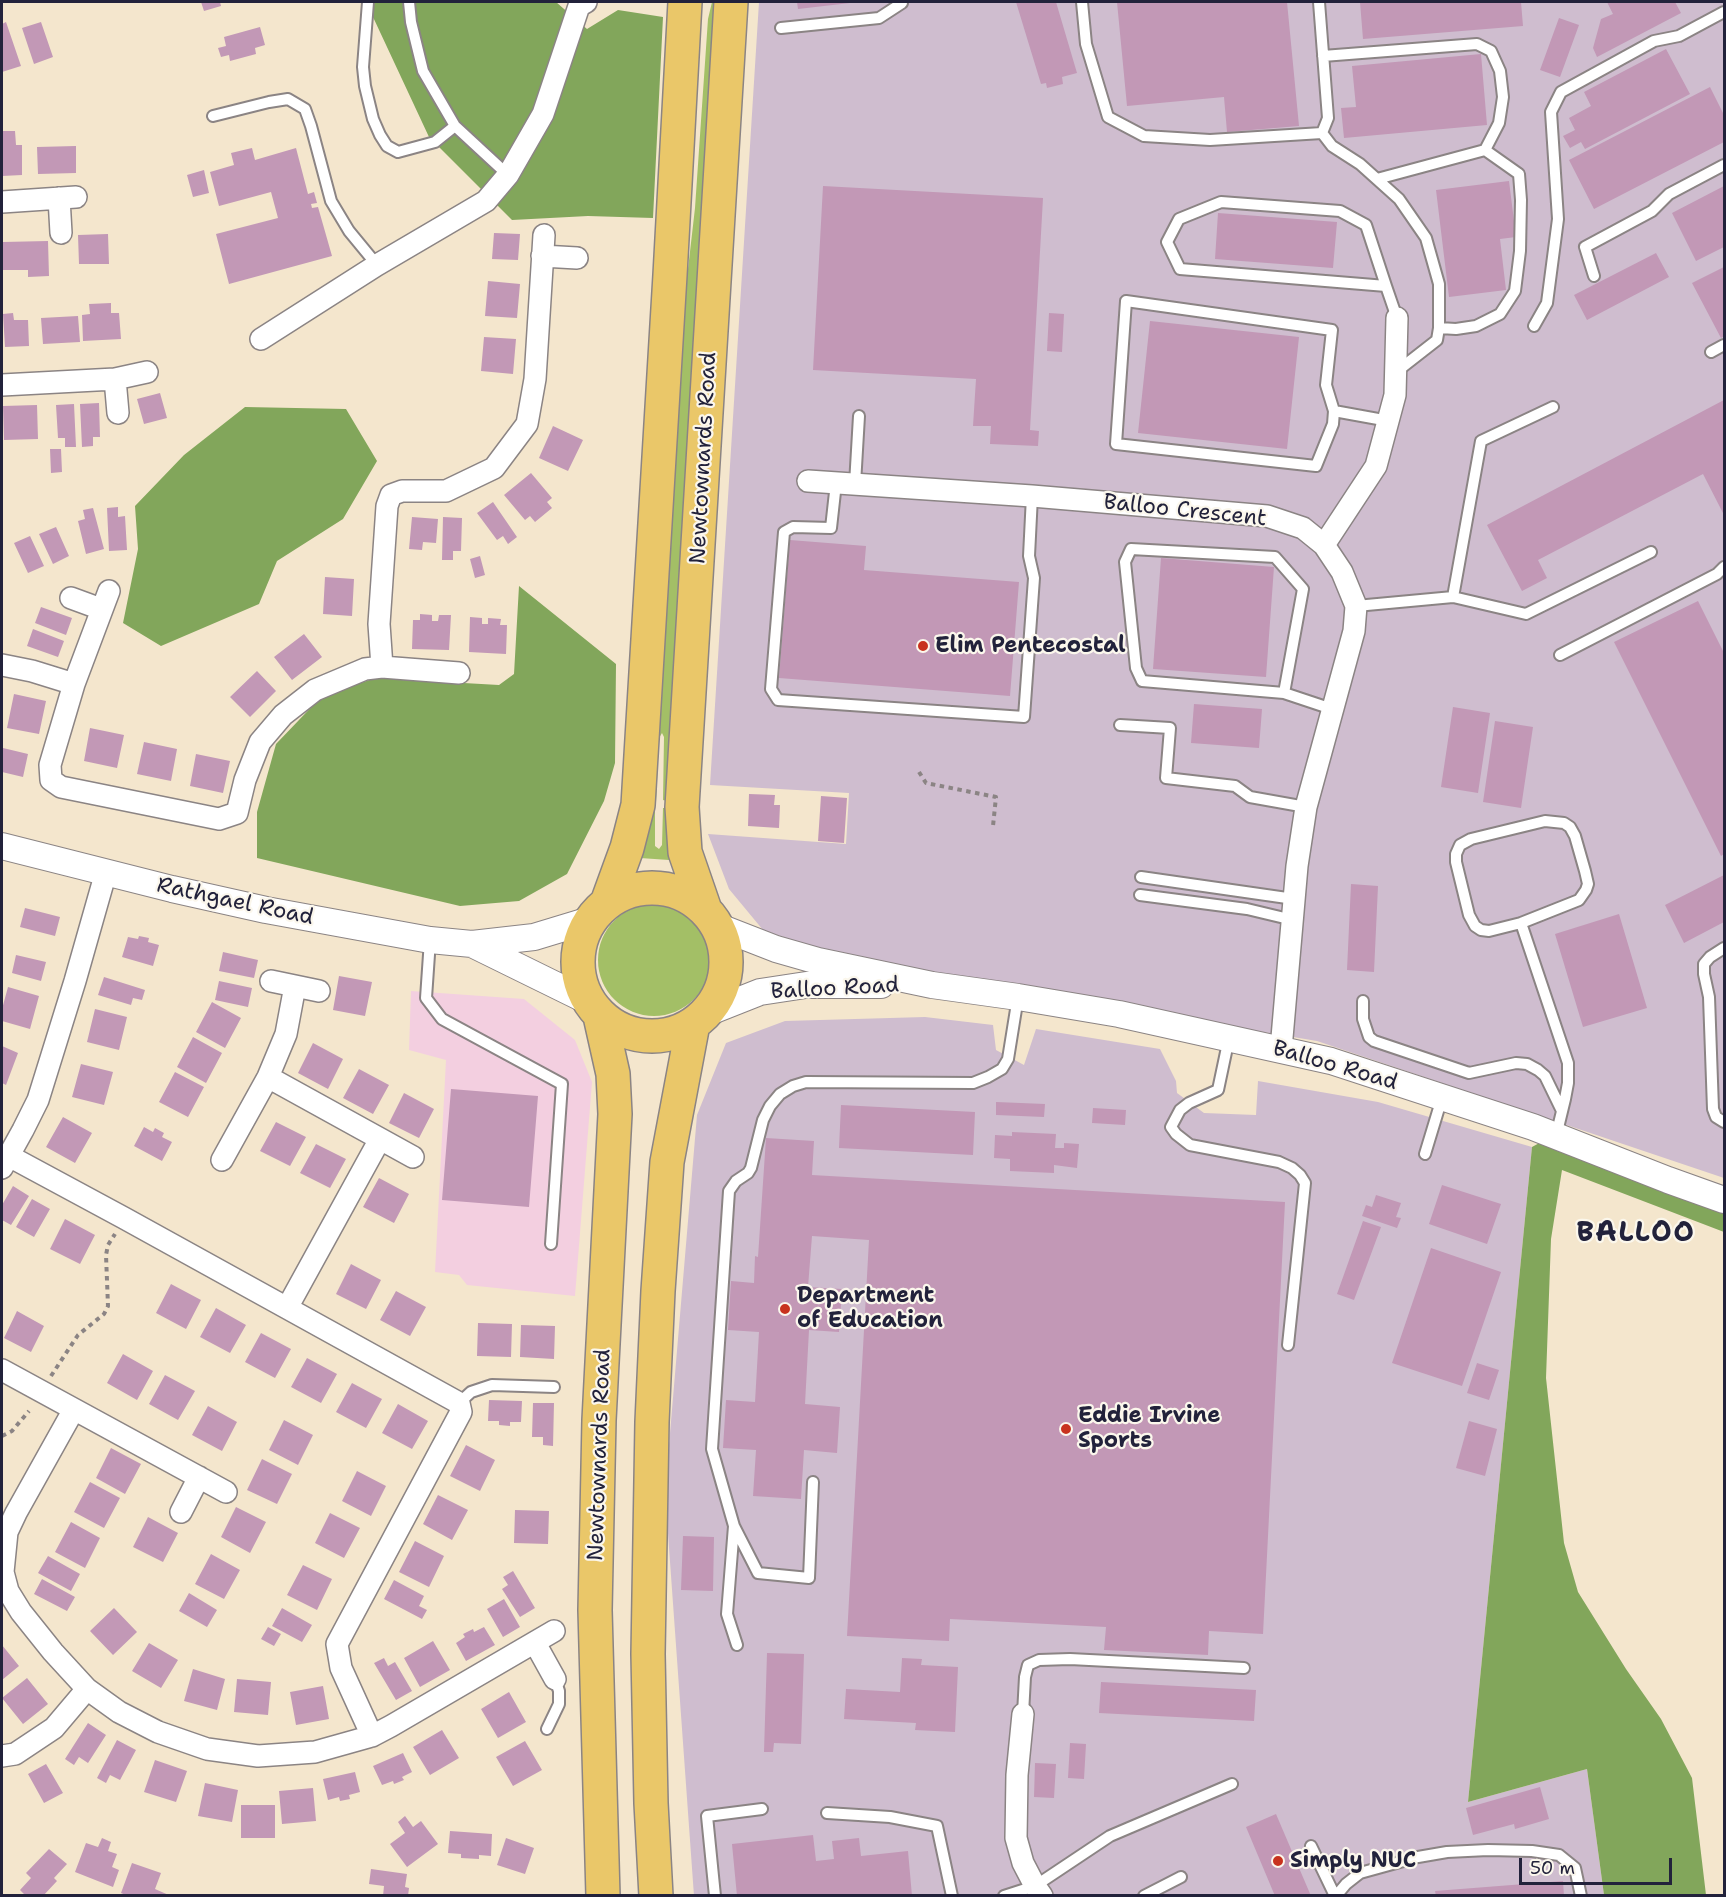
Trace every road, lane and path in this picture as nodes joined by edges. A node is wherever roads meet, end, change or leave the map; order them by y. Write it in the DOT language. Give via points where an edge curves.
graph roads {
  1 [pos="368,2"];
  2 [pos="409,2"];
  3 [pos="685,2"];
  4 [pos="705,2"];
  5 [pos="731,2"];
  6 [pos="902,2"];
  7 [pos="1082,2"];
  8 [pos="1319,2"];
  9 [pos="580,3"];
  10 [pos="1725,12"];
  11 [pos="781,28"];
  12 [pos="1323,56"];
  13 [pos="213,117"];
  14 [pos="455,126"];
  15 [pos="1322,133"];
  16 [pos="1485,150"];
  17 [pos="1725,165"];
  18 [pos="508,175"];
  19 [pos="1377,179"];
  20 [pos="2,202"];
  21 [pos="61,233"];
  22 [pos="544,235"];
  23 [pos="542,256"];
  24 [pos="577,258"];
  25 [pos="377,266"];
  26 [pos="670,275"];
  27 [pos="1594,276"];
  28 [pos="1386,285"];
  29 [pos="1397,318"];
  30 [pos="1534,326"];
  31 [pos="1439,328"];
  32 [pos="261,339"];
  33 [pos="1725,345"];
  34 [pos="1711,352"];
  35 [pos="147,372"];
  36 [pos="1395,372"];
  37 [pos="115,379"];
  38 [pos="2,385"];
  39 [pos="1553,407"];
  40 [pos="1334,411"];
  41 [pos="118,413"];
  42 [pos="859,416"];
  43 [pos="1389,421"];
  44 [pos="808,481"];
  45 [pos="845,484"];
  46 [pos="1032,496"];
  47 [pos="1324,545"];
  48 [pos="1651,552"];
  49 [pos="1725,567"];
  50 [pos="1453,597"];
  51 [pos="71,598"];
  52 [pos="1356,606"];
  53 [pos="1560,655"];
  54 [pos="2,665"];
  55 [pos="382,667"];
  56 [pos="459,673"];
  57 [pos="74,684"];
  58 [pos="1284,693"];
  59 [pos="1332,709"];
  60 [pos="1120,725"];
  61 [pos="919,772"];
  62 [pos="1306,807"];
  63 [pos="993,826"];
  64 [pos="2,846"];
  65 [pos="106,872"];
  66 [pos="1140,877"];
  67 [pos="1140,895"];
  68 [pos="1294,910"];
  69 [pos="598,911"];
  70 [pos="711,918"];
  71 [pos="1521,923"];
  72 [pos="430,940"];
  73 [pos="472,944"];
  74 [pos="1725,948"];
  75 [pos="271,981"];
  76 [pos="932,985"];
  77 [pos="295,986"];
  78 [pos="319,991"];
  79 [pos="1018,997"];
  80 [pos="1363,1001"];
  81 [pos="594,1009"];
  82 [pos="700,1019"];
  83 [pos="1229,1038"];
  84 [pos="1281,1049"];
  85 [pos="268,1077"];
  86 [pos="1442,1097"];
  87 [pos="1562,1111"];
  88 [pos="1725,1122"];
  89 [pos="1556,1136"];
  90 [pos="380,1138"];
  91 [pos="1425,1154"];
  92 [pos="413,1156"];
  93 [pos="222,1160"];
  94 [pos="5,1162"];
  95 [pos="1725,1200"];
  96 [pos="124,1218"];
  97 [pos="551,1244"];
  98 [pos="287,1308"];
  99 [pos="1288,1345"];
  100 [pos="2,1371"];
  101 [pos="554,1387"];
  102 [pos="41,1392"];
  103 [pos="459,1403"];
  104 [pos="28,1411"];
  105 [pos="73,1411"];
  106 [pos="2,1436"];
  107 [pos="199,1477"];
  108 [pos="813,1482"];
  109 [pos="226,1492"];
  110 [pos="181,1512"];
  111 [pos="734,1526"];
  112 [pos="554,1631"];
  113 [pos="535,1643"];
  114 [pos="736,1645"];
  115 [pos="1244,1668"];
  116 [pos="555,1678"];
  117 [pos="87,1689"];
  118 [pos="1023,1714"];
  119 [pos="547,1729"];
  120 [pos="372,1736"];
  121 [pos="2,1756"];
  122 [pos="1232,1784"];
  123 [pos="762,1809"];
  124 [pos="827,1813"];
  125 [pos="1311,1846"];
  126 [pos="1181,1877"];
  127 [pos="1039,1891"];
  128 [pos="603,1896"];
  129 [pos="656,1896"];
  130 [pos="715,1896"];
  131 [pos="952,1896"];
  132 [pos="1004,1896"];
  133 [pos="1144,1896"];
  134 [pos="1336,1896"];
  135 [pos="1581,1896"];
  1 -- 14 [label="lane" via="365,86 373,119 387,146 398,152 435,142"];
  2 -- 14 [label="lane" via="423,71"];
  3 -- 26 [label="highway, Newtownards Road"];
  4 -- 26 [label="highway" via="692,185"];
  5 -- 70 [label="highway, Newtownards Road" via="682,807 685,852"];
  6 -- 11 [label="lane" via="879,18"];
  7 -- 15 [label="lane" via="1086,44 1108,117 1144,136 1210,140"];
  8 -- 12 [label="lane"];
  9 -- 18 [label="street" via="543,114"];
  10 -- 30 [label="lane" via="1679,36 1654,41 1561,92 1551,112 1558,219 1547,303"];
  12 -- 15 [label="lane" via="1328,117"];
  12 -- 16 [label="lane" via="1477,44 1491,51 1500,71 1503,97 1499,123"];
  13 -- 25 [label="lane" via="288,99 305,109 331,201"];
  14 -- 18 [label="lane"];
  15 -- 19 [label="lane" via="1332,146"];
  16 -- 19 [label="lane"];
  16 -- 31 [label="lane" via="1519,174 1520,251 1515,291 1500,314 1476,326"];
  17 -- 27 [label="lane" via="1669,194 1652,210 1585,247"];
  18 -- 25 [label="street" via="486,201"];
  19 -- 31 [label="lane" via="1399,199 1426,238 1439,284"];
  20 -- 21 [label="street" via="68,198"];
  22 -- 23 [label="street"];
  23 -- 24 [label="street"];
  23 -- 55 [label="street" via="535,379 527,424 494,468 446,490 391,495 379,624"];
  25 -- 32 [label="street"];
  26 -- 69 [label="highway, Newtownards Road" via="638,805 627,848"];
  28 -- 28 [label="lane" via="1366,225 1340,211 1221,202 1179,219 1167,242 1180,268"];
  28 -- 29 [label="lane"];
  29 -- 36 [label="street"];
  31 -- 36 [label="lane" via="1437,340"];
  33 -- 34 [label="lane"];
  35 -- 37 [label="street"];
  36 -- 43 [label="street"];
  37 -- 38 [label="street"];
  37 -- 41 [label="street"];
  39 -- 50 [label="lane" via="1481,441"];
  40 -- 40 [label="lane" via="1326,385 1332,330 1126,302 1116,444 1316,466 1333,424"];
  40 -- 43 [label="lane"];
  42 -- 45 [label="lane"];
  43 -- 47 [label="street" via="1376,466"];
  44 -- 45 [label="street, Balloo Crescent"];
  45 -- 46 [label="street, Balloo Crescent"];
  45 -- 46 [label="lane" via="831,528 794,527 784,532 771,689 778,700 1024,717 1034,578 1029,556"];
  46 -- 47 [label="street, Balloo Crescent" via="1267,516 1303,528"];
  47 -- 52 [label="street, Balloo Crescent" via="1342,572"];
  48 -- 50 [label="lane" via="1526,614"];
  49 -- 53 [label="lane"];
  50 -- 52 [label="lane"];
  51 -- 57 [label="street" via="105,600"];
  52 -- 59 [label="street, Balloo Crescent" via="1354,631"];
  54 -- 57 [label="street"];
  55 -- 56 [label="street"];
  55 -- 57 [label="street" via="365,669 315,690 283,715 260,742 237,813 219,819 61,787 51,780 50,765"];
  58 -- 58 [label="lane" via="1142,681 1136,668 1125,562 1131,549 1275,557 1303,589"];
  58 -- 59 [label="lane"];
  59 -- 62 [label="street, Balloo Crescent"];
  60 -- 62 [label="lane" via="1170,729 1166,778 1235,786 1250,797"];
  61 -- 63 [label="path" via="926,783 996,797"];
  62 -- 68 [label="street, Balloo Crescent"];
  64 -- 65 [label="street, Rathgael Road"];
  65 -- 72 [label="street, Rathgael Road" via="266,910"];
  65 -- 94 [label="street" via="38,1100"];
  66 -- 68 [label="lane"];
  67 -- 68 [label="lane" via="1247,909"];
  68 -- 84 [label="street, Balloo Crescent"];
  69 -- 70 [label="highway" via="626,892 668,889 688,897"];
  69 -- 73 [label="street, Rathgael Road" via="534,937"];
  69 -- 81 [label="highway" via="580,941 577,965 580,984"];
  70 -- 76 [label="street, Balloo Road" via="776,949"];
  70 -- 82 [label="highway" via="724,944 724,982 717,999"];
  71 -- 71 [label="lane" via="1489,931 1475,926 1456,854 1460,845 1472,840 1545,821 1564,822 1575,836 1588,884 1586,890 1579,900"];
  71 -- 87 [label="lane" via="1568,1063"];
  72 -- 73 [label="street, Rathgael Road"];
  72 -- 97 [label="lane" via="426,998 442,1019 561,1084"];
  73 -- 81 [label="street, Rathgael Road"];
  74 -- 88 [label="lane" via="1704,964 1713,1109 1716,1117"];
  75 -- 77 [label="street"];
  76 -- 79 [label="street, Balloo Road"];
  76 -- 82 [label="street, Balloo Road" via="806,986 760,992"];
  77 -- 78 [label="street"];
  77 -- 85 [label="street" via="286,1034"];
  79 -- 83 [label="street, Balloo Road"];
  79 -- 111 [label="lane" via="1008,1059 1002,1069 988,1077 973,1083 806,1082 780,1094 770,1106 751,1168 732,1185 727,1198 712,1449"];
  80 -- 87 [label="lane" via="1363,1019 1374,1041 1468,1073 1527,1064 1545,1076"];
  81 -- 82 [label="highway" via="621,1030 645,1037 670,1035"];
  81 -- 128 [label="highway, Newtownards Road" via="614,1074 615,1114 599,1420 595,1598"];
  82 -- 129 [label="highway" via="668,1162 652,1410 648,1654"];
  83 -- 84 [label="street, Balloo Road"];
  83 -- 99 [label="lane" via="1218,1090 1180,1110 1172,1127 1190,1145 1279,1162 1292,1168 1305,1183"];
  84 -- 86 [label="street, Balloo Road"];
  85 -- 90 [label="street"];
  85 -- 93 [label="street"];
  86 -- 89 [label="street, Balloo Road"];
  86 -- 91 [label="lane"];
  87 -- 89 [label="lane"];
  89 -- 95 [label="street, Balloo Road"];
  90 -- 92 [label="street"];
  90 -- 98 [label="street"];
  94 -- 96 [label="street"];
  96 -- 98 [label="street"];
  96 -- 102 [label="path" via="106,1255 108,1306 78,1335"];
  98 -- 103 [label="street"];
  100 -- 102 [label="street"];
  101 -- 103 [label="lane" via="492,1385 471,1392"];
  102 -- 105 [label="street"];
  103 -- 120 [label="street" via="461,1412 337,1644 341,1668"];
  104 -- 106 [label="path" via="12,1431"];
  105 -- 107 [label="street"];
  105 -- 117 [label="street" via="7,1532 3,1572 8,1591 21,1612"];
  107 -- 109 [label="street"];
  107 -- 110 [label="street"];
  108 -- 111 [label="lane" via="809,1578 758,1573"];
  111 -- 114 [label="lane" via="727,1614"];
  112 -- 113 [label="street"];
  113 -- 116 [label="street"];
  113 -- 120 [label="street"];
  115 -- 118 [label="lane" via="1039,1660 1028,1665 1024,1677"];
  116 -- 119 [label="lane" via="559,1704"];
  117 -- 120 [label="street" via="119,1712 158,1732 207,1749 258,1756 315,1752"];
  117 -- 121 [label="street" via="54,1728 15,1754"];
  118 -- 127 [label="street" via="1017,1775 1017,1838 1023,1863"];
  122 -- 127 [label="lane" via="1110,1836"];
  123 -- 130 [label="lane" via="707,1816"];
  124 -- 131 [label="lane" via="891,1817 937,1826"];
  125 -- 134 [label="lane"];
  126 -- 133 [label="lane"];
  127 -- 132 [label="lane"];
  134 -- 135 [label="lane" via="1360,1873 1428,1855 1488,1850 1559,1855 1575,1868"];
}
